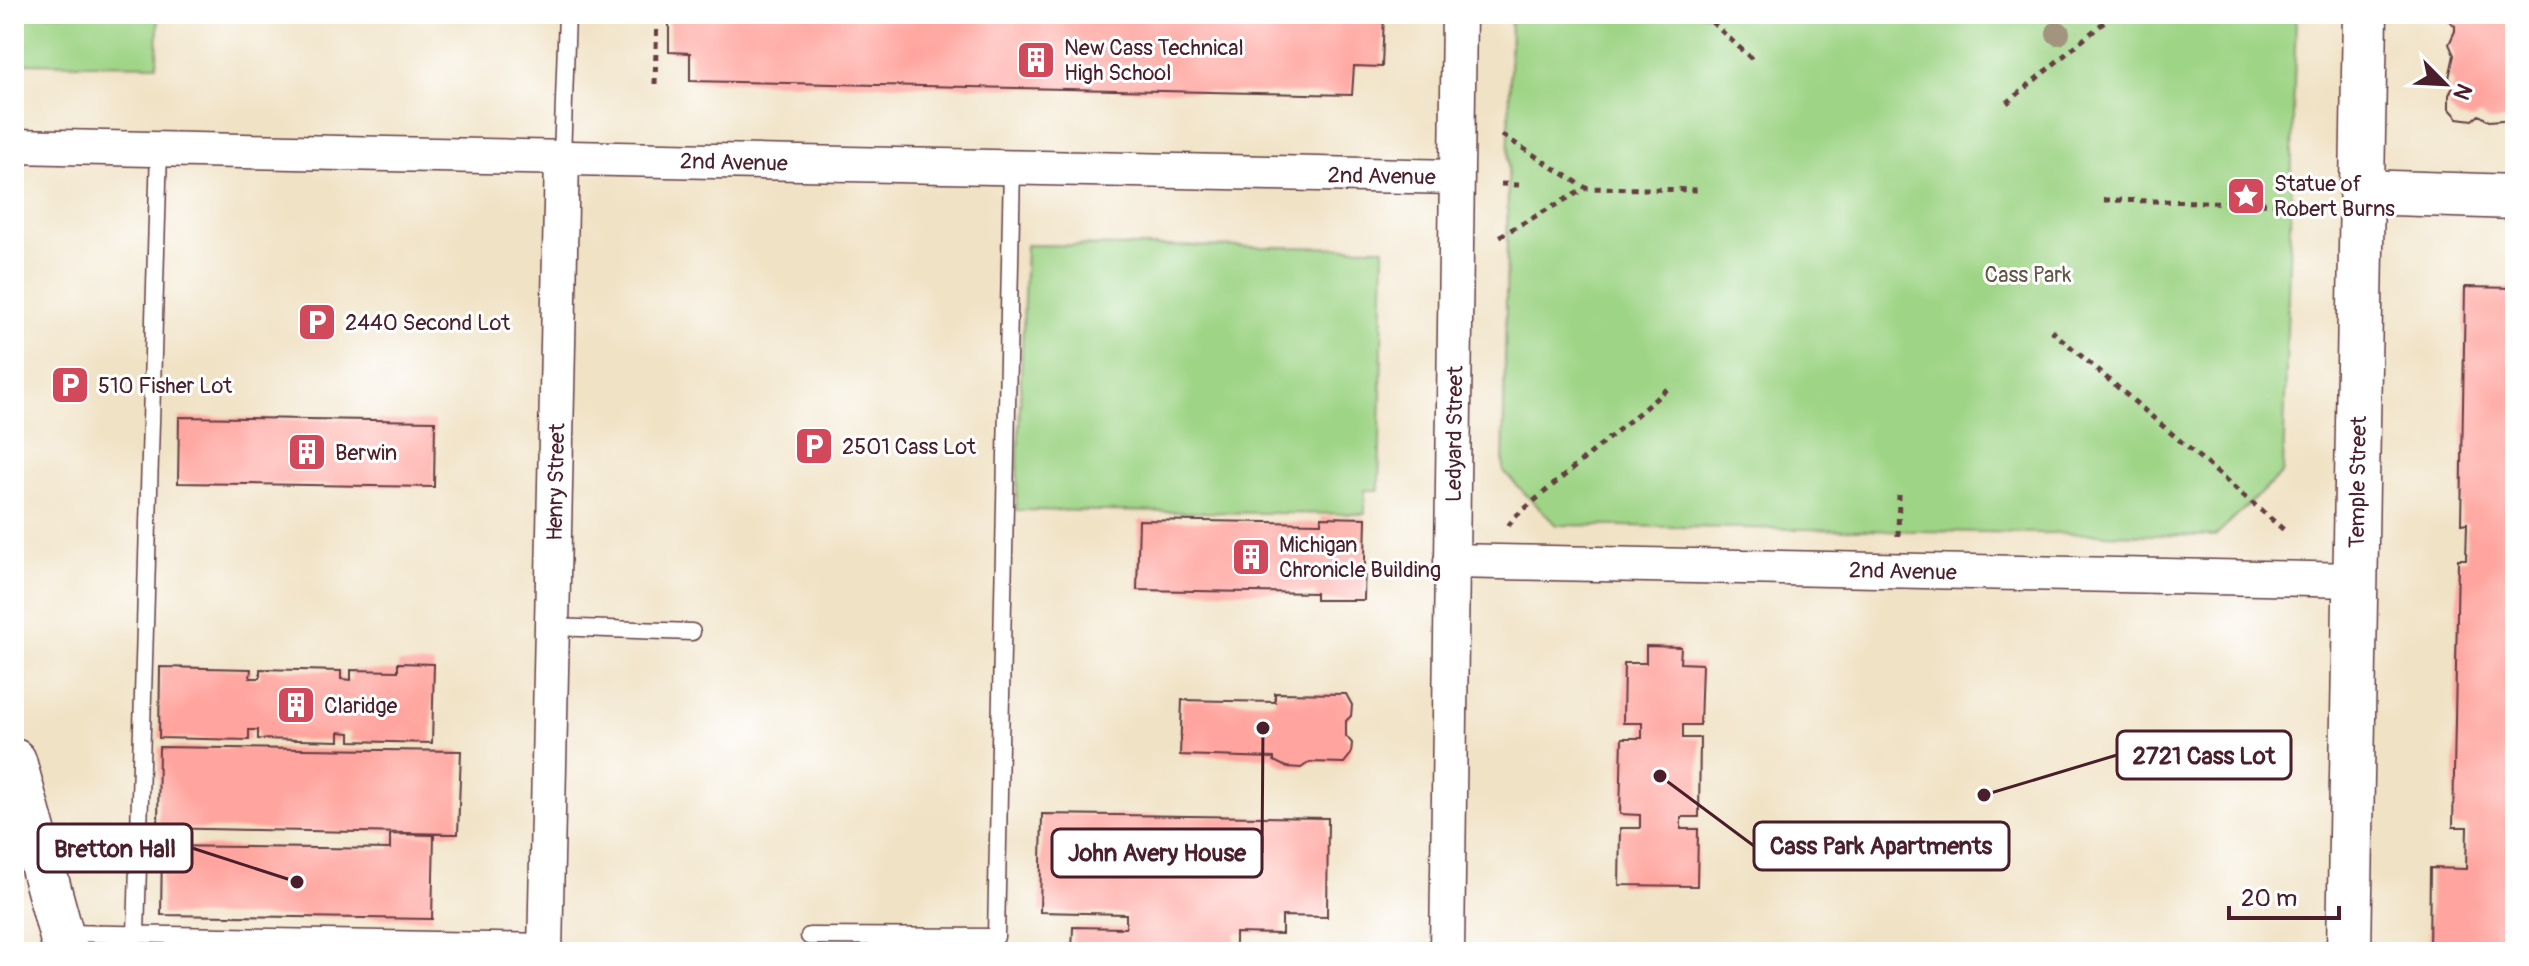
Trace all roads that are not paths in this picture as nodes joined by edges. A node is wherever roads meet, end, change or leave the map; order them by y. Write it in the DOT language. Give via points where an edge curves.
graph roads {
  1 [pos="567,14"];
  2 [pos="1459,14"];
  3 [pos="2365,14"];
  4 [pos="14,146"];
  5 [pos="159,149"];
  6 [pos="562,158"];
  7 [pos="1012,167"];
  8 [pos="1456,177"];
  9 [pos="2361,192"];
  10 [pos="2515,197"];
  11 [pos="1451,561"];
  12 [pos="2355,580"];
  13 [pos="552,627"];
  14 [pos="692,632"];
  15 [pos="14,761"];
  16 [pos="136,934"];
  17 [pos="809,936"];
  18 [pos="64,942"];
  19 [pos="546,947"];
  20 [pos="1447,952"];
  21 [pos="2349,952"];
  1 -- 6 [label="lane, Henry Street"];
  2 -- 8 [label="street, Ledyard Street"];
  3 -- 9 [label="street, Temple Street"];
  4 -- 5 [label="street, 2nd Avenue"];
  5 -- 6 [label="street, 2nd Avenue"];
  5 -- 16 [label="lane"];
  6 -- 7 [label="street, 2nd Avenue"];
  6 -- 13 [label="street, Henry Street"];
  7 -- 8 [label="street, 2nd Avenue"];
  7 -- 17 [label="lane" via="996,937"];
  8 -- 11 [label="street, Ledyard Street"];
  9 -- 10 [label="street"];
  9 -- 12 [label="street, Temple Street"];
  11 -- 12 [label="street, 2nd Avenue"];
  11 -- 20 [label="street, Ledyard Street"];
  12 -- 21 [label="street, Temple Street"];
  13 -- 14 [label="lane"];
  13 -- 19 [label="street, Henry Street"];
  15 -- 18 [label="street"];
  16 -- 18 [label="lane"];
  16 -- 19 [label="lane"];
}
